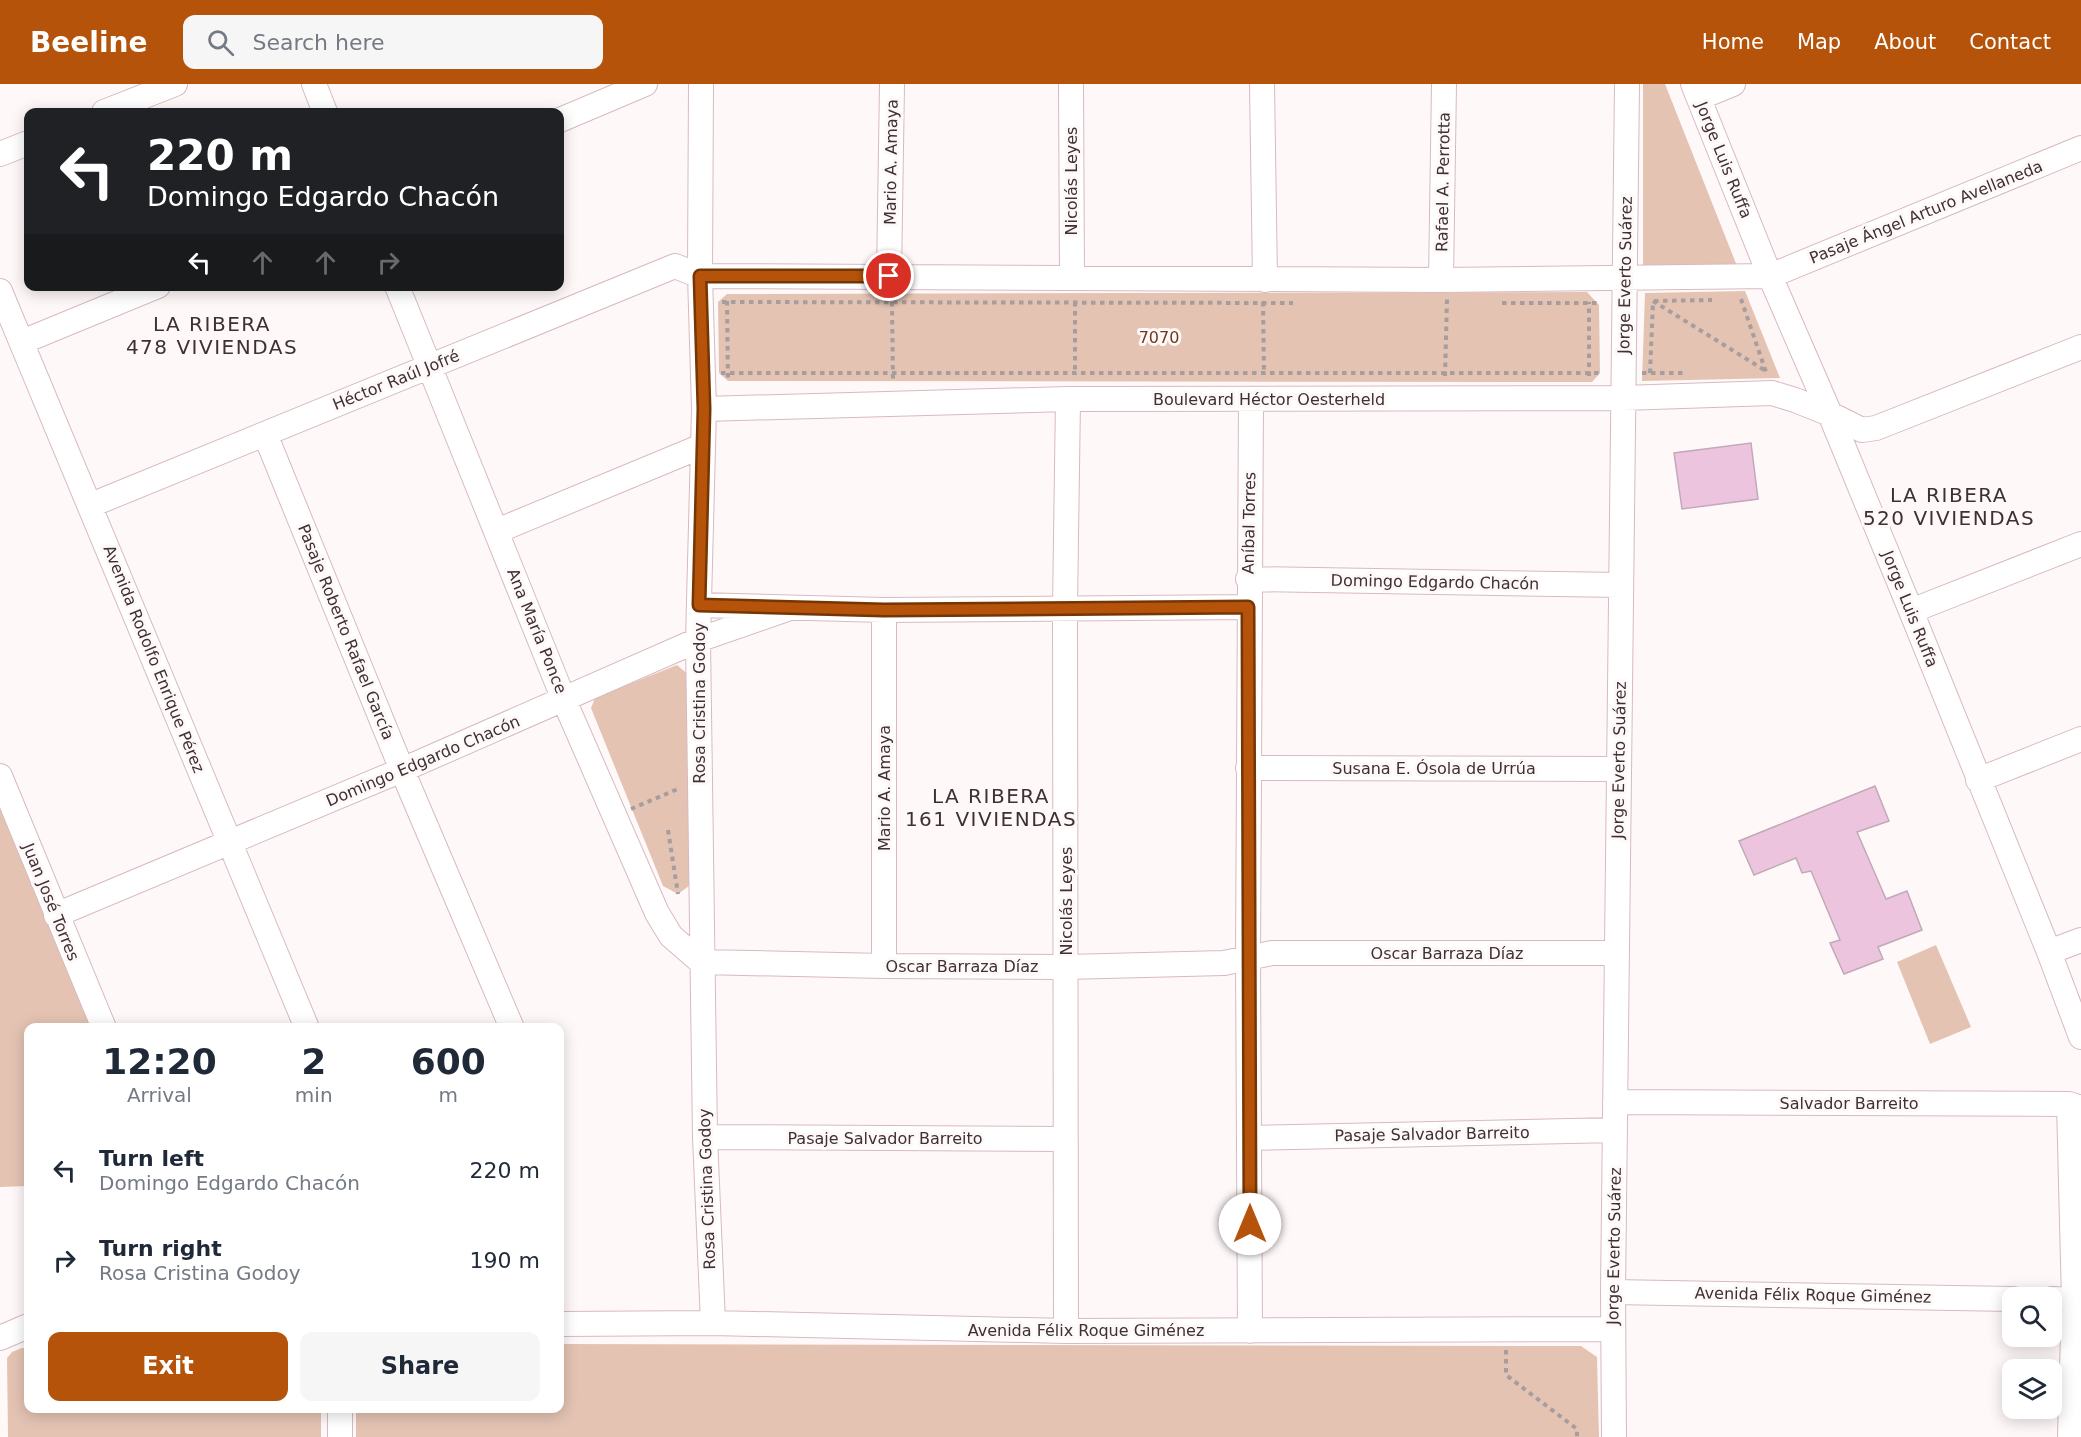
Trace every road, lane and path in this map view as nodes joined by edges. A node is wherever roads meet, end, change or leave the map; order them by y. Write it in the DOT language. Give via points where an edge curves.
graph roads {
  1 [pos="175,84"];
  2 [pos="314,84"];
  3 [pos="645,84"];
  4 [pos="700,84"];
  5 [pos="892,84"];
  6 [pos="1071,84"];
  7 [pos="1262,84"];
  8 [pos="1444,84"];
  9 [pos="1627,84"];
  10 [pos="1733,84"];
  11 [pos="1696,91"];
  12 [pos="126,93"];
  13 [pos="109,108"];
  14 [pos="323,108"];
  15 [pos="564,118"];
  16 [pos="24,145"];
  17 [pos="2081,148"];
  18 [pos="0,154"];
  19 [pos="700,276"];
  20 [pos="1770,276"];
  21 [pos="1625,279"];
  22 [pos="891,285"];
  23 [pos="1073,286"];
  24 [pos="146,291"];
  25 [pos="398,291"];
  26 [pos="1264,292"];
  27 [pos="1445,292"];
  28 [pos="1651,292"];
  29 [pos="727,294"];
  30 [pos="1590,295"];
  31 [pos="2,299"];
  32 [pos="1741,299"];
  33 [pos="1719,300"];
  34 [pos="1730,300"];
  35 [pos="1749,300"];
  36 [pos="1653,301"];
  37 [pos="718,302"];
  38 [pos="727,302"];
  39 [pos="892,302"];
  40 [pos="1075,302"];
  41 [pos="1297,303"];
  42 [pos="1458,303"];
  43 [pos="1494,303"];
  44 [pos="1589,303"];
  45 [pos="1597,303"];
  46 [pos="22,342"];
  47 [pos="2081,347"];
  48 [pos="429,367"];
  49 [pos="1766,372"];
  50 [pos="719,373"];
  51 [pos="727,373"];
  52 [pos="893,373"];
  53 [pos="1650,373"];
  54 [pos="1075,374"];
  55 [pos="1264,374"];
  56 [pos="1589,374"];
  57 [pos="1600,374"];
  58 [pos="1446,375"];
  59 [pos="1768,378"];
  60 [pos="728,381"];
  61 [pos="893,382"];
  62 [pos="1445,382"];
  63 [pos="1588,382"];
  64 [pos="1071,391"];
  65 [pos="1257,391"];
  66 [pos="1623,398"];
  67 [pos="704,409"];
  68 [pos="1830,414"];
  69 [pos="265,434"];
  70 [pos="702,446"];
  71 [pos="91,505"];
  72 [pos="497,531"];
  73 [pos="2081,544"];
  74 [pos="1248,579"];
  75 [pos="1621,585"];
  76 [pos="699,605"];
  77 [pos="1248,607"];
  78 [pos="790,608"];
  79 [pos="1065,608"];
  80 [pos="884,610"];
  81 [pos="1911,611"];
  82 [pos="698,640"];
  83 [pos="564,700"];
  84 [pos="2081,739"];
  85 [pos="1248,768"];
  86 [pos="1619,769"];
  87 [pos="402,770"];
  88 [pos="0,777"];
  89 [pos="1978,780"];
  90 [pos="688,785"];
  91 [pos="631,809"];
  92 [pos="668,830"];
  93 [pos="230,843"];
  94 [pos="678,894"];
  95 [pos="56,915"];
  96 [pos="2081,940"];
  97 [pos="2049,952"];
  98 [pos="1617,953"];
  99 [pos="1248,959"];
  100 [pos="701,962"];
  101 [pos="884,966"];
  102 [pos="1066,967"];
  103 [pos="102,1023"];
  104 [pos="306,1023"];
  105 [pos="510,1023"];
  106 [pos="2081,1037"];
  107 [pos="1615,1102"];
  108 [pos="2075,1106"];
  109 [pos="1615,1130"];
  110 [pos="705,1137"];
  111 [pos="1065,1138"];
  112 [pos="1249,1138"];
  113 [pos="1613,1292"];
  114 [pos="2002,1299"];
  115 [pos="2069,1300"];
  116 [pos="713,1323"];
  117 [pos="564,1324"];
  118 [pos="24,1328"];
  119 [pos="1613,1329"];
  120 [pos="1250,1330"];
  121 [pos="1066,1331"];
  122 [pos="0,1338"];
  123 [pos="1506,1347"];
  124 [pos="340,1413"];
  125 [pos="340,1437"];
  126 [pos="1577,1437"];
  127 [pos="1614,1437"];
  128 [pos="2070,1437"];
  1 -- 12 [label="street"];
  2 -- 14 [label="street"];
  3 -- 15 [label="street"];
  4 -- 19 [label="street, Rosa Cristina Godoy"];
  5 -- 22 [label="street, Mario A. Amaya"];
  6 -- 23 [label="street, Nicolás Leyes"];
  7 -- 26 [label="street"];
  8 -- 27 [label="street, Rafael A. Perrotta"];
  9 -- 21 [label="street, Jorge Everto Suárez"];
  10 -- 11 [label="street"];
  11 -- 20 [label="street, Jorge Luis Ruffa"];
  12 -- 13 [label="street"];
  16 -- 18 [label="street"];
  17 -- 20 [label="street, Pasaje Ángel Arturo Avellaneda"];
  19 -- 22 [label="street"];
  19 -- 48 [label="street, Héctor Raúl Jofré" via="675,266"];
  19 -- 67 [label="street, Rosa Cristina Godoy"];
  20 -- 21 [label="street"];
  20 -- 68 [label="street, Jorge Luis Ruffa"];
  21 -- 27 [label="street"];
  21 -- 66 [label="street, Jorge Everto Suárez"];
  22 -- 23 [label="street"];
  22 -- 39 [label="path"];
  23 -- 26 [label="street"];
  23 -- 40 [label="path"];
  24 -- 46 [label="street"];
  25 -- 48 [label="street, Ana María Ponce"];
  26 -- 27 [label="street"];
  26 -- 40 [label="path"];
  26 -- 41 [label="path"];
  26 -- 55 [label="path"];
  27 -- 42 [label="path"];
  27 -- 58 [label="path"];
  28 -- 36 [label="path"];
  29 -- 38 [label="path"];
  30 -- 44 [label="path"];
  31 -- 46 [label="street, Avenida Rodolfo Enrique Pérez"];
  32 -- 34 [label="path"];
  32 -- 35 [label="path"];
  32 -- 49 [label="path"];
  33 -- 36 [label="path"];
  36 -- 49 [label="path"];
  36 -- 53 [label="path"];
  37 -- 38 [label="path"];
  38 -- 39 [label="path"];
  38 -- 51 [label="path"];
  39 -- 40 [label="path"];
  39 -- 52 [label="path"];
  40 -- 54 [label="path"];
  43 -- 44 [label="path"];
  44 -- 45 [label="path"];
  44 -- 56 [label="path"];
  46 -- 71 [label="street, Avenida Rodolfo Enrique Pérez"];
  47 -- 68 [label="street, Boulevard Héctor Oesterheld" via="1876,428 1862,430"];
  48 -- 69 [label="street, Héctor Raúl Jofré"];
  48 -- 72 [label="street, Ana María Ponce"];
  49 -- 59 [label="path"];
  50 -- 51 [label="path"];
  51 -- 52 [label="path"];
  51 -- 60 [label="path"];
  52 -- 54 [label="path"];
  52 -- 61 [label="path"];
  54 -- 55 [label="path"];
  54 -- 64 [label="path"];
  55 -- 58 [label="path"];
  55 -- 65 [label="path"];
  56 -- 57 [label="path"];
  56 -- 58 [label="path"];
  56 -- 63 [label="path"];
  58 -- 62 [label="path"];
  64 -- 65 [label="street, Boulevard Héctor Oesterheld"];
  64 -- 67 [label="street, Boulevard Héctor Oesterheld"];
  64 -- 79 [label="street, Nicolás Leyes"];
  65 -- 66 [label="street, Boulevard Héctor Oesterheld"];
  65 -- 74 [label="street, Aníbal Torres"];
  66 -- 68 [label="street, Boulevard Héctor Oesterheld" via="1772,393"];
  66 -- 75 [label="street, Jorge Everto Suárez"];
  67 -- 70 [label="street, Rosa Cristina Godoy"];
  68 -- 81 [label="street, Jorge Luis Ruffa"];
  69 -- 71 [label="street, Héctor Raúl Jofré"];
  69 -- 87 [label="street, Pasaje Roberto Rafael García"];
  70 -- 72 [label="street"];
  70 -- 76 [label="street, Rosa Cristina Godoy"];
  71 -- 93 [label="street, Avenida Rodolfo Enrique Pérez"];
  72 -- 83 [label="street, Ana María Ponce"];
  73 -- 81 [label="street"];
  74 -- 75 [label="street, Domingo Edgardo Chacón"];
  74 -- 77 [label="street, Aníbal Torres"];
  75 -- 86 [label="street, Jorge Everto Suárez"];
  76 -- 78 [label="street, Domingo Edgardo Chacón"];
  76 -- 82 [label="street, Rosa Cristina Godoy"];
  77 -- 79 [label="street, Domingo Edgardo Chacón"];
  77 -- 85 [label="street, Aníbal Torres"];
  78 -- 80 [label="street, Domingo Edgardo Chacón"];
  78 -- 82 [label="street, Domingo Edgardo Chacón"];
  79 -- 80 [label="street, Domingo Edgardo Chacón"];
  79 -- 102 [label="street, Nicolás Leyes"];
  80 -- 101 [label="street, Mario A. Amaya"];
  81 -- 89 [label="street, Jorge Luis Ruffa"];
  82 -- 83 [label="street, Domingo Edgardo Chacón"];
  82 -- 100 [label="street, Rosa Cristina Godoy"];
  83 -- 87 [label="street, Domingo Edgardo Chacón"];
  83 -- 100 [label="street, Ana María Ponce" via="657,913 671,936"];
  84 -- 89 [label="street"];
  85 -- 86 [label="street, Susana E. Ósola de Urrúa"];
  85 -- 99 [label="street, Aníbal Torres"];
  86 -- 98 [label="street, Jorge Everto Suárez"];
  87 -- 93 [label="street, Domingo Edgardo Chacón"];
  87 -- 105 [label="street, Pasaje Roberto Rafael García"];
  88 -- 95 [label="street, Juan José Torres"];
  89 -- 97 [label="street, Jorge Luis Ruffa"];
  90 -- 91 [label="path"];
  92 -- 94 [label="path"];
  93 -- 95 [label="street, Domingo Edgardo Chacón"];
  93 -- 104 [label="street, Avenida Rodolfo Enrique Pérez"];
  95 -- 103 [label="street, Juan José Torres"];
  96 -- 97 [label="street"];
  97 -- 106 [label="street, Jorge Luis Ruffa"];
  98 -- 99 [label="street, Oscar Barraza Díaz" via="1272,953"];
  98 -- 107 [label="street, Jorge Everto Suárez"];
  99 -- 102 [label="street, Oscar Barraza Díaz"];
  99 -- 112 [label="street, Aníbal Torres"];
  100 -- 101 [label="street, Oscar Barraza Díaz"];
  100 -- 110 [label="street, Rosa Cristina Godoy"];
  101 -- 102 [label="street, Oscar Barraza Díaz"];
  102 -- 111 [label="street, Nicolás Leyes"];
  107 -- 108 [label="street, Salvador Barreito"];
  107 -- 109 [label="street, Jorge Everto Suárez"];
  108 -- 115 [label="street"];
  109 -- 112 [label="street, Pasaje Salvador Barreito"];
  109 -- 113 [label="street, Jorge Everto Suárez"];
  110 -- 111 [label="street, Pasaje Salvador Barreito"];
  110 -- 116 [label="street, Rosa Cristina Godoy"];
  111 -- 121 [label="street, Nicolás Leyes"];
  112 -- 120 [label="street, Aníbal Torres"];
  113 -- 114 [label="street, Avenida Félix Roque Giménez"];
  113 -- 119 [label="street, Jorge Everto Suárez"];
  115 -- 128 [label="street"];
  116 -- 117 [label="street, Avenida Félix Roque Giménez"];
  116 -- 121 [label="street, Avenida Félix Roque Giménez"];
  118 -- 122 [label="street"];
  119 -- 120 [label="street, Avenida Félix Roque Giménez"];
  119 -- 127 [label="street, Jorge Everto Suárez"];
  120 -- 121 [label="street, Avenida Félix Roque Giménez"];
  123 -- 126 [label="path" via="1506,1375 1577,1429"];
  124 -- 125 [label="street"];
}
